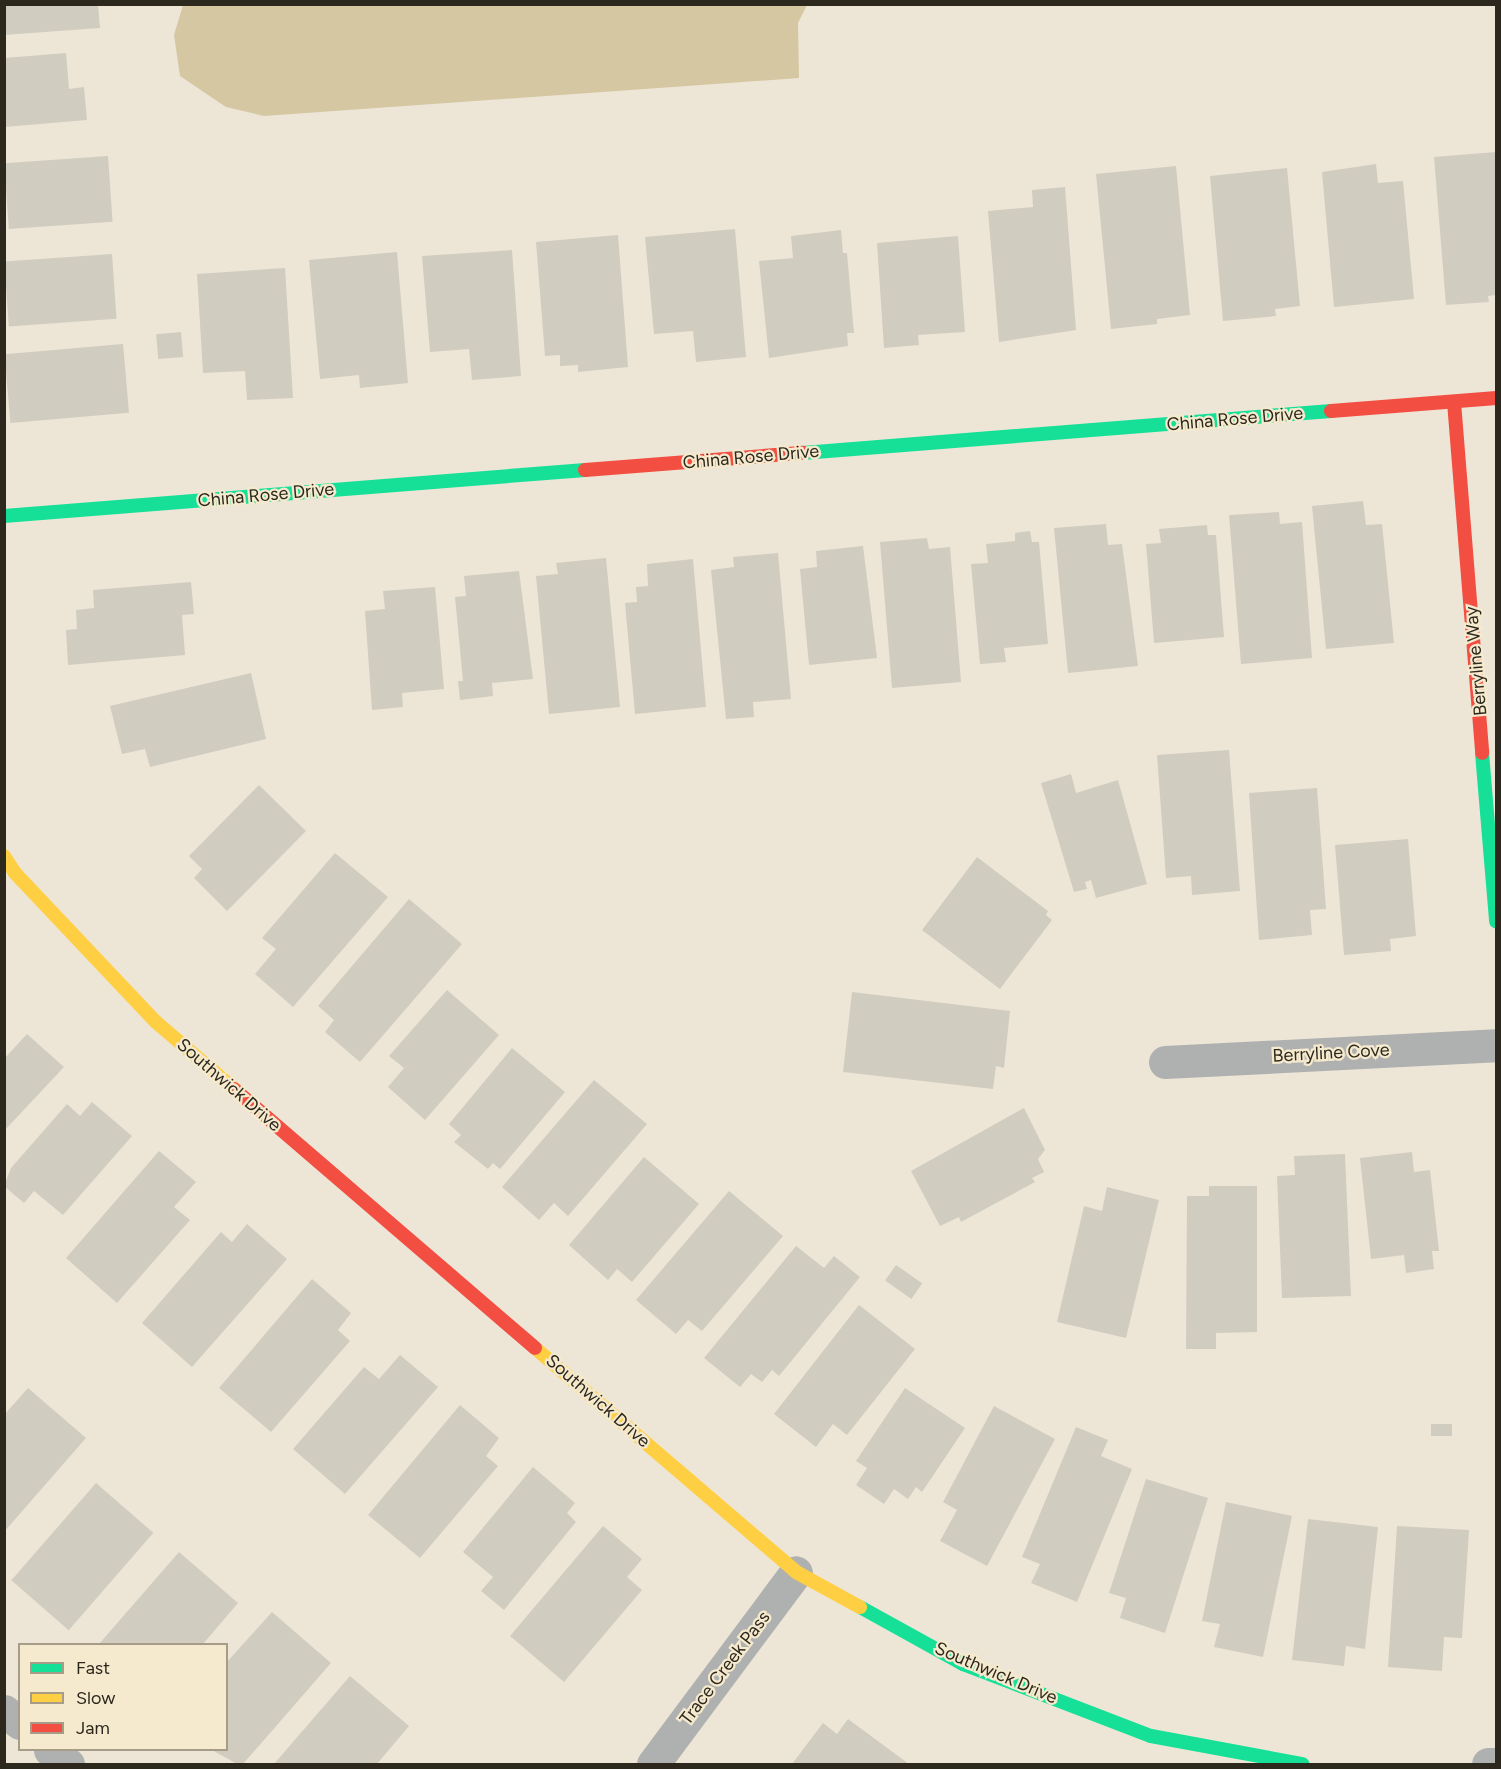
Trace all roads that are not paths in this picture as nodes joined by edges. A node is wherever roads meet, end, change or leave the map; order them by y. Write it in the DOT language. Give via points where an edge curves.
graph roads {
  1 [pos="1497,398"];
  2 [pos="1454,402"];
  3 [pos="4,516"];
  4 [pos="4,856"];
  5 [pos="1497,921"];
  6 [pos="1497,1045"];
  7 [pos="1165,1062"];
  8 [pos="796,1572"];
  9 [pos="4,1711"];
  10 [pos="18,1722"];
  11 [pos="53,1751"];
  12 [pos="68,1764"];
  13 [pos="653,1764"];
  14 [pos="1302,1764"];
  15 [pos="1488,1764"];
  16 [pos="1497,1764"];
  1 -- 2 [label="street, China Rose Drive"];
  2 -- 3 [label="street, China Rose Drive"];
  2 -- 5 [label="street, Berryline Way"];
  4 -- 8 [label="street, Southwick Drive" via="15,873 156,1022"];
  6 -- 7 [label="street, Berryline Cove"];
  8 -- 13 [label="street, Trace Creek Pass"];
  8 -- 14 [label="street, Southwick Drive" via="963,1664 1151,1736"];
  9 -- 10 [label="street"];
  11 -- 12 [label="street"];
  15 -- 16 [label="street"];
}
